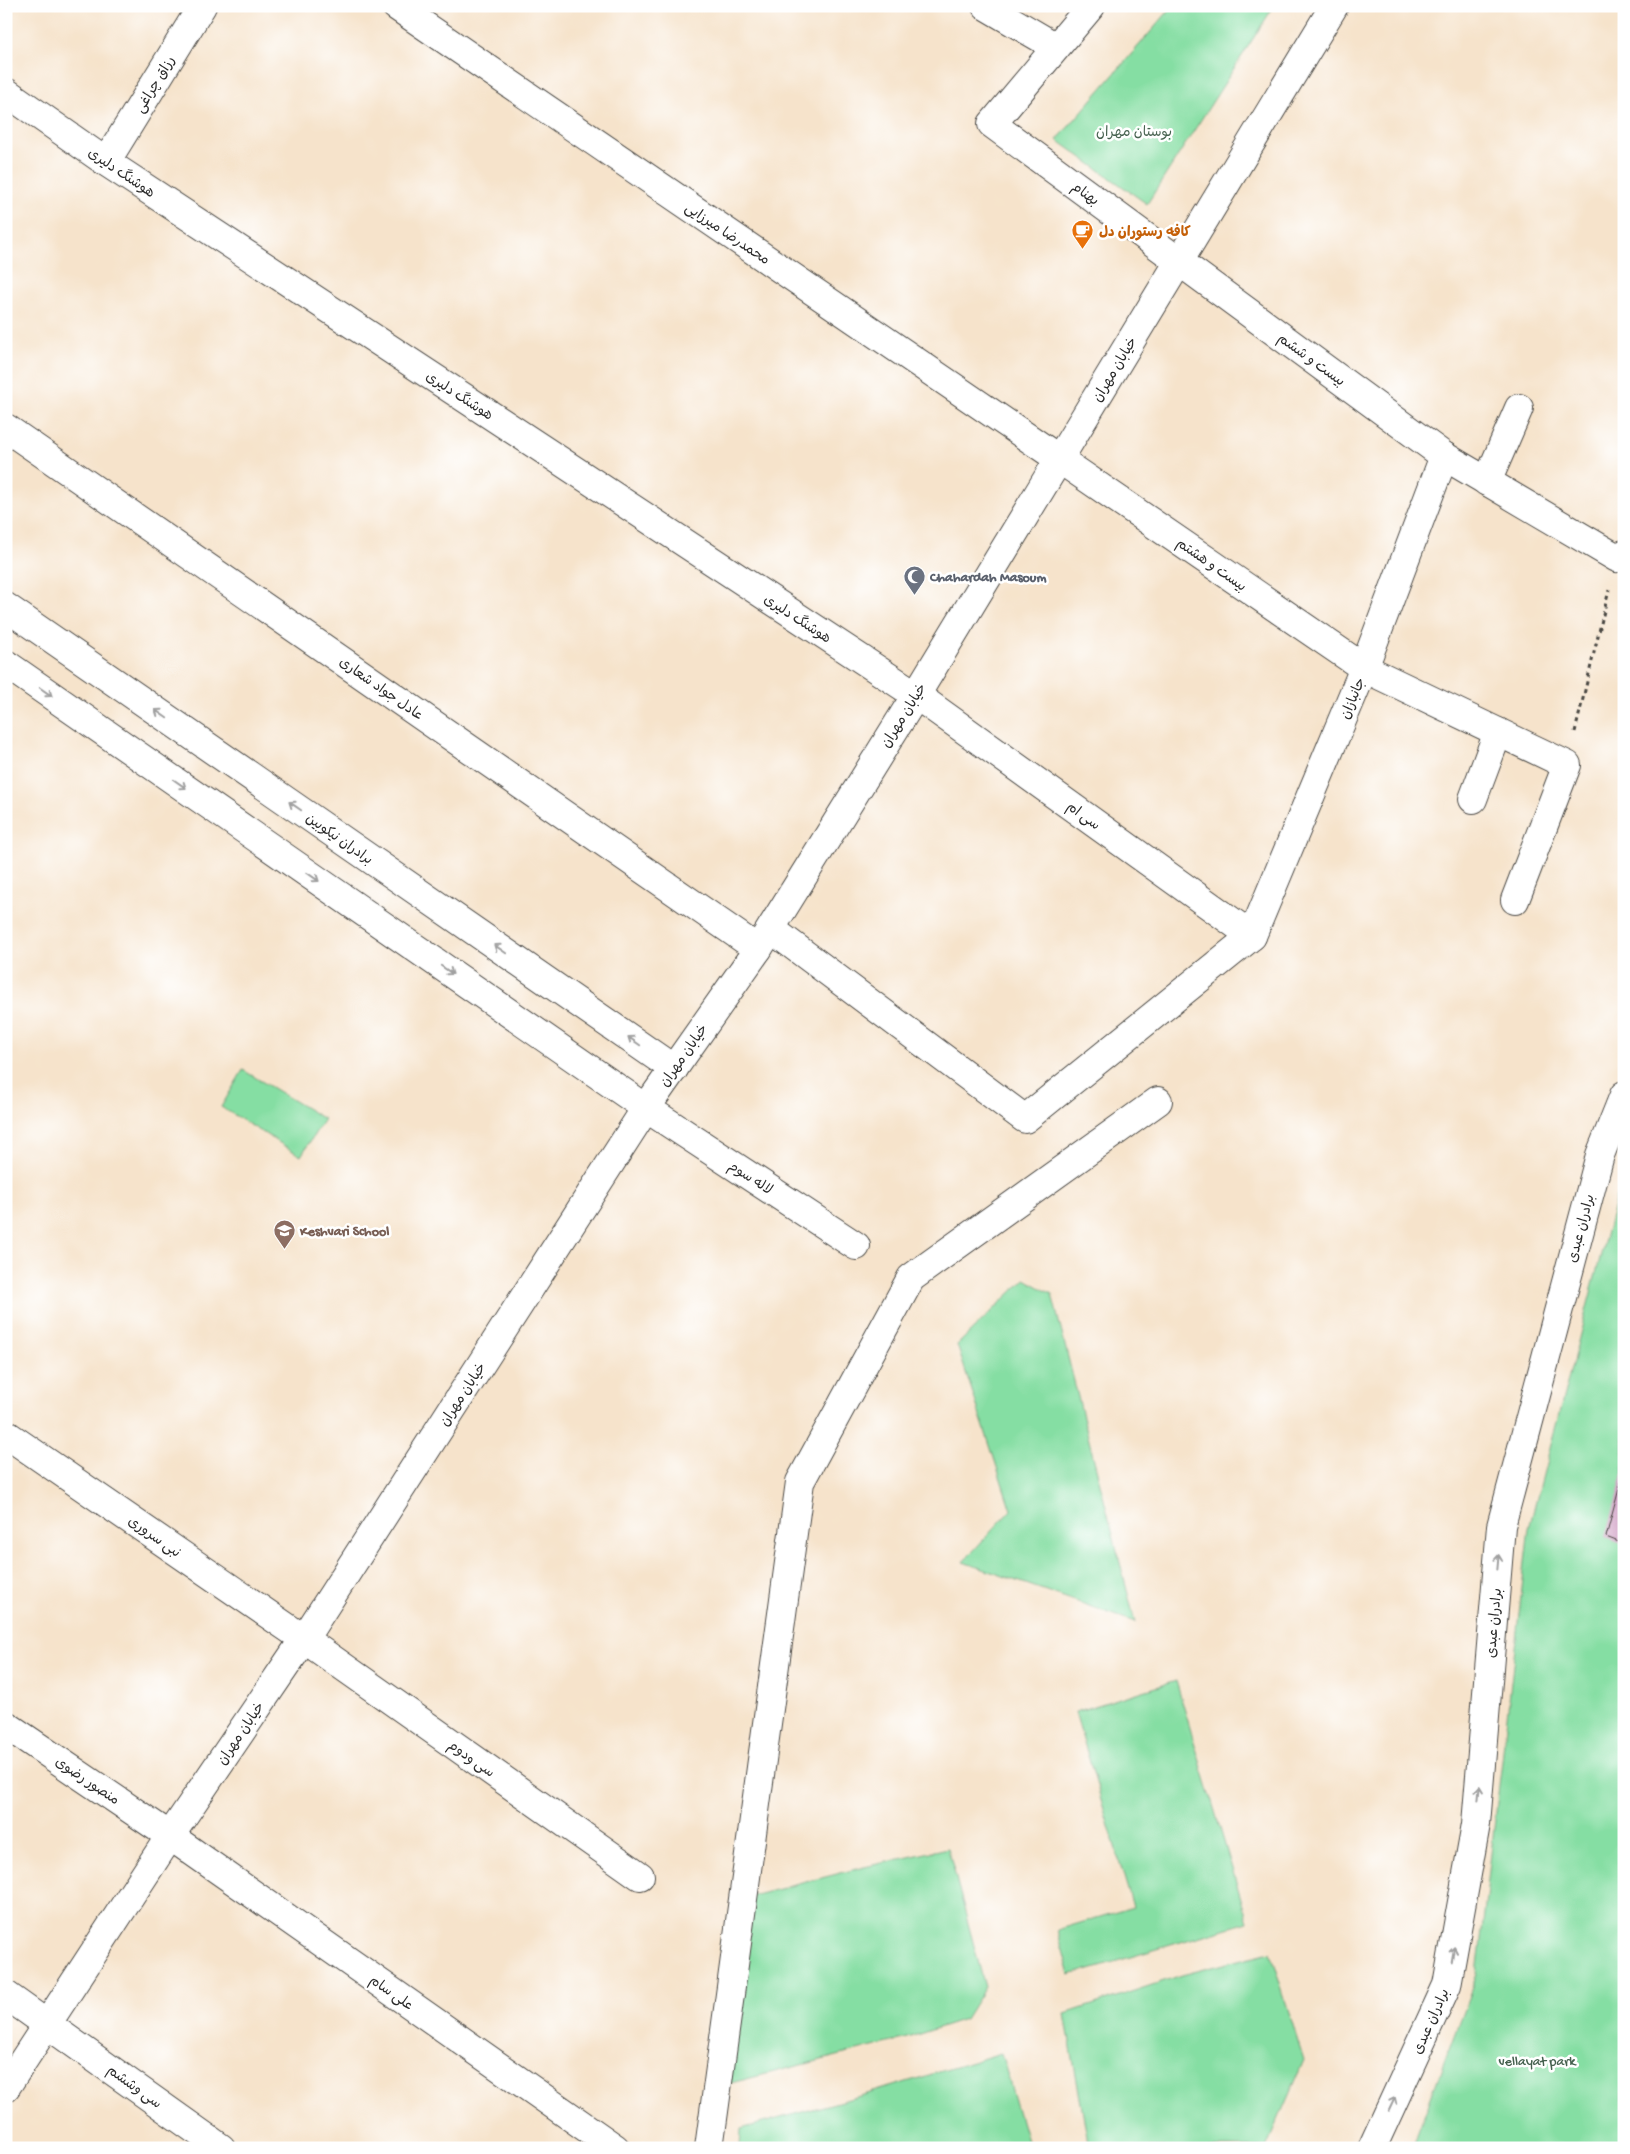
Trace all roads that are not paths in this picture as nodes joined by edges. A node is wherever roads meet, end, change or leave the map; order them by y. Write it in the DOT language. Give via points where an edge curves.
graph roads {
  1 [pos="202,6"];
  2 [pos="396,6"];
  3 [pos="986,6"];
  4 [pos="1091,6"];
  5 [pos="1334,6"];
  6 [pos="1056,47"];
  7 [pos="6,92"];
  8 [pos="106,162"];
  9 [pos="1180,261"];
  10 [pos="1519,408"];
  11 [pos="6,428"];
  12 [pos="1444,456"];
  13 [pos="1060,459"];
  14 [pos="1487,482"];
  15 [pos="1620,556"];
  16 [pos="6,607"];
  17 [pos="6,664"];
  18 [pos="1364,668"];
  19 [pos="916,695"];
  20 [pos="1498,732"];
  21 [pos="1473,799"];
  22 [pos="1515,900"];
  23 [pos="1252,936"];
  24 [pos="764,939"];
  25 [pos="674,1069"];
  26 [pos="1624,1095"];
  27 [pos="1158,1101"];
  28 [pos="646,1108"];
  29 [pos="856,1246"];
  30 [pos="6,1434"];
  31 [pos="304,1639"];
  32 [pos="6,1725"];
  33 [pos="170,1836"];
  34 [pos="640,1876"];
  35 [pos="6,1995"];
  36 [pos="48,2024"];
  37 [pos="6,2087"];
  38 [pos="221,2148"];
  39 [pos="615,2148"];
  40 [pos="710,2148"];
  41 [pos="1372,2148"];
  1 -- 8 [label="street, رزاق چراغی"];
  2 -- 13 [label="street, محمدرضا میرزایی"];
  3 -- 6 [label="street"];
  4 -- 6 [label="street"];
  5 -- 9 [label="street, خیابان مهران"];
  6 -- 9 [label="street, بهنام" via="992,124"];
  7 -- 8 [label="street, هوشنگ دلیری"];
  8 -- 19 [label="street, هوشنگ دلیری"];
  9 -- 12 [label="street, بیست و ششم"];
  9 -- 13 [label="street, خیابان مهران"];
  10 -- 14 [label="street"];
  11 -- 24 [label="street, عادل جواد شعاری"];
  12 -- 14 [label="street, بیست و ششم"];
  12 -- 18 [label="street, جانبازان"];
  13 -- 18 [label="street, بیست و هشتم"];
  13 -- 19 [label="street, خیابان مهران"];
  14 -- 15 [label="street, بیست و ششم"];
  25 -- 16 [label="street, برادران نیکوبین, one-way"];
  17 -- 28 [label="street, one-way"];
  18 -- 20 [label="street, بیست و هشتم"];
  18 -- 23 [label="street, جانبازان"];
  19 -- 23 [label="street, سی ام"];
  19 -- 24 [label="street, خیابان مهران"];
  20 -- 21 [label="street"];
  20 -- 22 [label="street, بیست و هشتم" via="1567,765"];
  23 -- 24 [label="street, عادل جواد شعاری" via="1025,1119"];
  24 -- 25 [label="street, خیابان مهران"];
  25 -- 28 [label="street, خیابان مهران"];
  41 -- 26 [label="street, برادران عبدی, one-way" via="1447,1985 1476,1824 1502,1526 1600,1154"];
  27 -- 40 [label="street" via="911,1278 800,1482"];
  28 -- 29 [label="street, لاله سوم"];
  28 -- 31 [label="street, خیابان مهران"];
  30 -- 31 [label="street, نبی سروری"];
  31 -- 33 [label="street, خیابان مهران"];
  31 -- 34 [label="street, سی ودوم"];
  32 -- 33 [label="street, منصور رضوی"];
  33 -- 36 [label="street, خیابان مهران"];
  33 -- 39 [label="street, علی سام"];
  35 -- 36 [label="street, سی وششم"];
  36 -- 37 [label="street, خیابان مهران"];
  36 -- 38 [label="street, سی وششم"];
}
